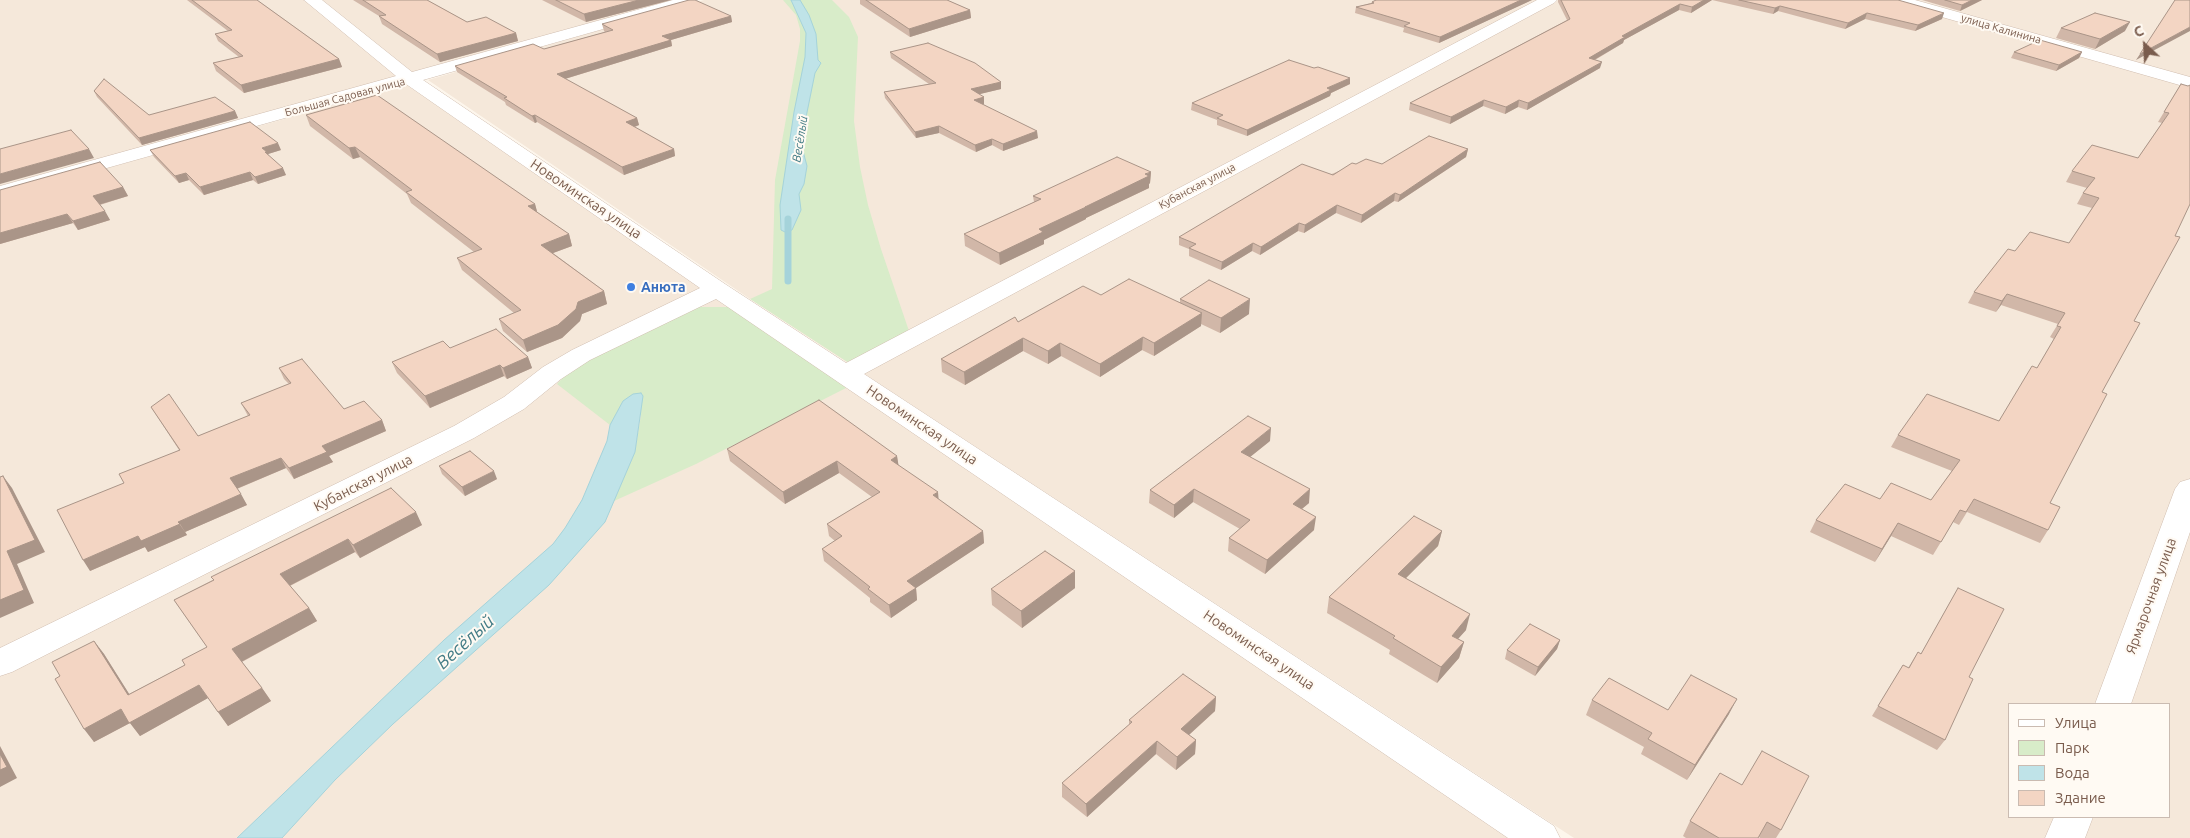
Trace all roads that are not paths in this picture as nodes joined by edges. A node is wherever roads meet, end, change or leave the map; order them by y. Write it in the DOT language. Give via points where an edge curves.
graph roads {
  1 [pos="312,0"];
  2 [pos="690,0"];
  3 [pos="1549,0"];
  4 [pos="1898,0"];
  5 [pos="410,79"];
  6 [pos="2190,83"];
  7 [pos="0,192"];
  8 [pos="717,289"];
  9 [pos="845,374"];
  10 [pos="2190,489"];
  11 [pos="0,663"];
  12 [pos="2113,703"];
  13 [pos="2073,818"];
  14 [pos="1540,838"];
  15 [pos="2065,838"];
  1 -- 5 [label="street, Новоминская улица"];
  2 -- 5 [label="street, Большая Садовая улица"];
  3 -- 9 [label="street, Кубанская улица"];
  4 -- 6 [label="street, улица Калинина"];
  5 -- 7 [label="street, Большая Садовая улица"];
  5 -- 8 [label="street, Новоминская улица"];
  8 -- 9 [label="street, Новоминская улица"];
  8 -- 11 [label="street, Кубанская улица" via="581,356 552,373 514,403 464,432"];
  9 -- 14 [label="street, Новоминская улица"];
  10 -- 12 [label="street, Ярмарочная улица"];
  13 -- 15 [label="street"];
}
